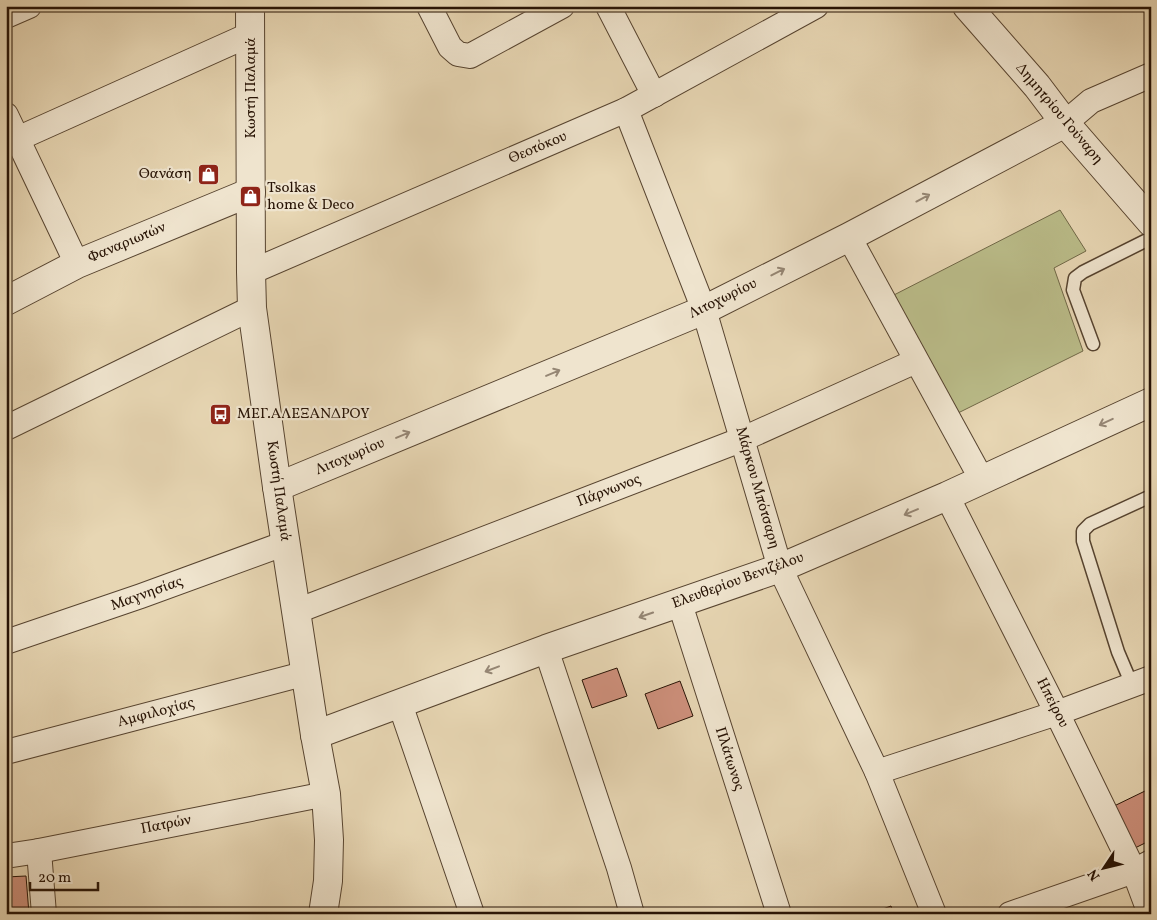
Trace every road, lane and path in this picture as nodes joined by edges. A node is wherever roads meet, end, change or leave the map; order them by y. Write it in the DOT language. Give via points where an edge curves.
graph roads {
  1 [pos="28,6"];
  2 [pos="250,6"];
  3 [pos="429,6"];
  4 [pos="562,6"];
  5 [pos="608,6"];
  6 [pos="816,6"];
  7 [pos="968,6"];
  8 [pos="6,16"];
  9 [pos="251,34"];
  10 [pos="1151,75"];
  11 [pos="654,95"];
  12 [pos="626,110"];
  13 [pos="6,115"];
  14 [pos="1065,123"];
  15 [pos="12,141"];
  16 [pos="250,192"];
  17 [pos="1151,222"];
  18 [pos="849,237"];
  19 [pos="1151,238"];
  20 [pos="76,264"];
  21 [pos="251,272"];
  22 [pos="6,300"];
  23 [pos="252,308"];
  24 [pos="704,310"];
  25 [pos="1093,344"];
  26 [pos="916,361"];
  27 [pos="1151,402"];
  28 [pos="6,428"];
  29 [pos="743,439"];
  30 [pos="982,480"];
  31 [pos="277,488"];
  32 [pos="947,496"];
  33 [pos="1151,496"];
  34 [pos="286,543"];
  35 [pos="780,568"];
  36 [pos="680,604"];
  37 [pos="297,611"];
  38 [pos="6,642"];
  39 [pos="546,649"];
  40 [pos="307,673"];
  41 [pos="1141,682"];
  42 [pos="400,704"];
  43 [pos="1057,713"];
  44 [pos="316,735"];
  45 [pos="6,752"];
  46 [pos="877,772"];
  47 [pos="326,794"];
  48 [pos="39,851"];
  49 [pos="6,856"];
  50 [pos="1142,867"];
  51 [pos="325,913"];
  52 [pos="44,914"];
  53 [pos="472,914"];
  54 [pos="632,914"];
  55 [pos="779,914"];
  56 [pos="934,914"];
  57 [pos="1010,914"];
  58 [pos="1150,914"];
  1 -- 8 [label="street"];
  2 -- 9 [label="street, Κωστή Παλαμά"];
  3 -- 4 [label="street" via="450,47 458,54 470,56"];
  5 -- 11 [label="street"];
  6 -- 11 [label="street, Θεοτόκου"];
  7 -- 14 [label="street, Δημητρίου Γούναρη"];
  9 -- 15 [label="street"];
  9 -- 16 [label="street, Κωστή Παλαμά"];
  10 -- 14 [label="street, Λιτοχωρίου" via="1091,101"];
  11 -- 12 [label="street, Θεοτόκου"];
  12 -- 21 [label="street, Θεοτόκου"];
  12 -- 24 [label="street, Μάρκου Μπότσαρη"];
  13 -- 15 [label="street"];
  14 -- 17 [label="street, Δημητρίου Γούναρη"];
  18 -- 14 [label="street, Λιτοχωρίου, one-way"];
  15 -- 20 [label="street"];
  16 -- 20 [label="street, Φαναριωτών"];
  16 -- 21 [label="street, Κωστή Παλαμά"];
  24 -- 18 [label="street, Λιτοχωρίου, one-way"];
  18 -- 26 [label="street"];
  19 -- 25 [label="lane" via="1075,278 1073,290"];
  20 -- 22 [label="street, Φαναριωτών"];
  21 -- 23 [label="street, Κωστή Παλαμά"];
  23 -- 28 [label="street"];
  23 -- 31 [label="street, Κωστή Παλαμά"];
  24 -- 29 [label="street, Μάρκου Μπότσαρη"];
  31 -- 24 [label="street, Λιτοχωρίου, one-way"];
  26 -- 29 [label="street, Πάρνωνος"];
  26 -- 30 [label="street"];
  27 -- 30 [label="street, Ελευθερίου Βενιζέλου, one-way"];
  29 -- 35 [label="street, Μάρκου Μπότσαρη"];
  29 -- 37 [label="street, Πάρνωνος"];
  30 -- 32 [label="street, Ελευθερίου Βενιζέλου"];
  31 -- 34 [label="street, Κωστή Παλαμά"];
  32 -- 35 [label="street, Ελευθερίου Βενιζέλου, one-way"];
  32 -- 43 [label="street, Ηπείρου"];
  33 -- 41 [label="lane" via="1090,524 1083,531 1083,541 1118,652"];
  34 -- 37 [label="street, Κωστή Παλαμά"];
  34 -- 38 [label="street, Μαγνησίας"];
  35 -- 36 [label="street, Ελευθερίου Βενιζέλου"];
  35 -- 46 [label="street, Μάρκου Μπότσαρη"];
  36 -- 39 [label="street, Ελευθερίου Βενιζέλου, one-way"];
  36 -- 55 [label="street, Πλάτωνος"];
  37 -- 40 [label="street, Κωστή Παλαμά"];
  39 -- 42 [label="street, Ελευθερίου Βενιζέλου, one-way"];
  39 -- 54 [label="street"];
  40 -- 44 [label="street, Κωστή Παλαμά"];
  40 -- 45 [label="street, Αμφιλοχίας"];
  41 -- 43 [label="street"];
  42 -- 44 [label="street, Ελευθερίου Βενιζέλου"];
  42 -- 53 [label="street"];
  43 -- 46 [label="street"];
  43 -- 50 [label="street, Ηπείρου"];
  44 -- 47 [label="street, Κωστή Παλαμά"];
  46 -- 56 [label="street, Μάρκου Μπότσαρη"];
  47 -- 48 [label="street, Πατρών"];
  47 -- 51 [label="street, Κωστή Παλαμά" via="329,840"];
  48 -- 49 [label="street, Πατρών"];
  48 -- 52 [label="street"];
  50 -- 57 [label="street"];
  50 -- 58 [label="street, Ηπείρου"];
}
